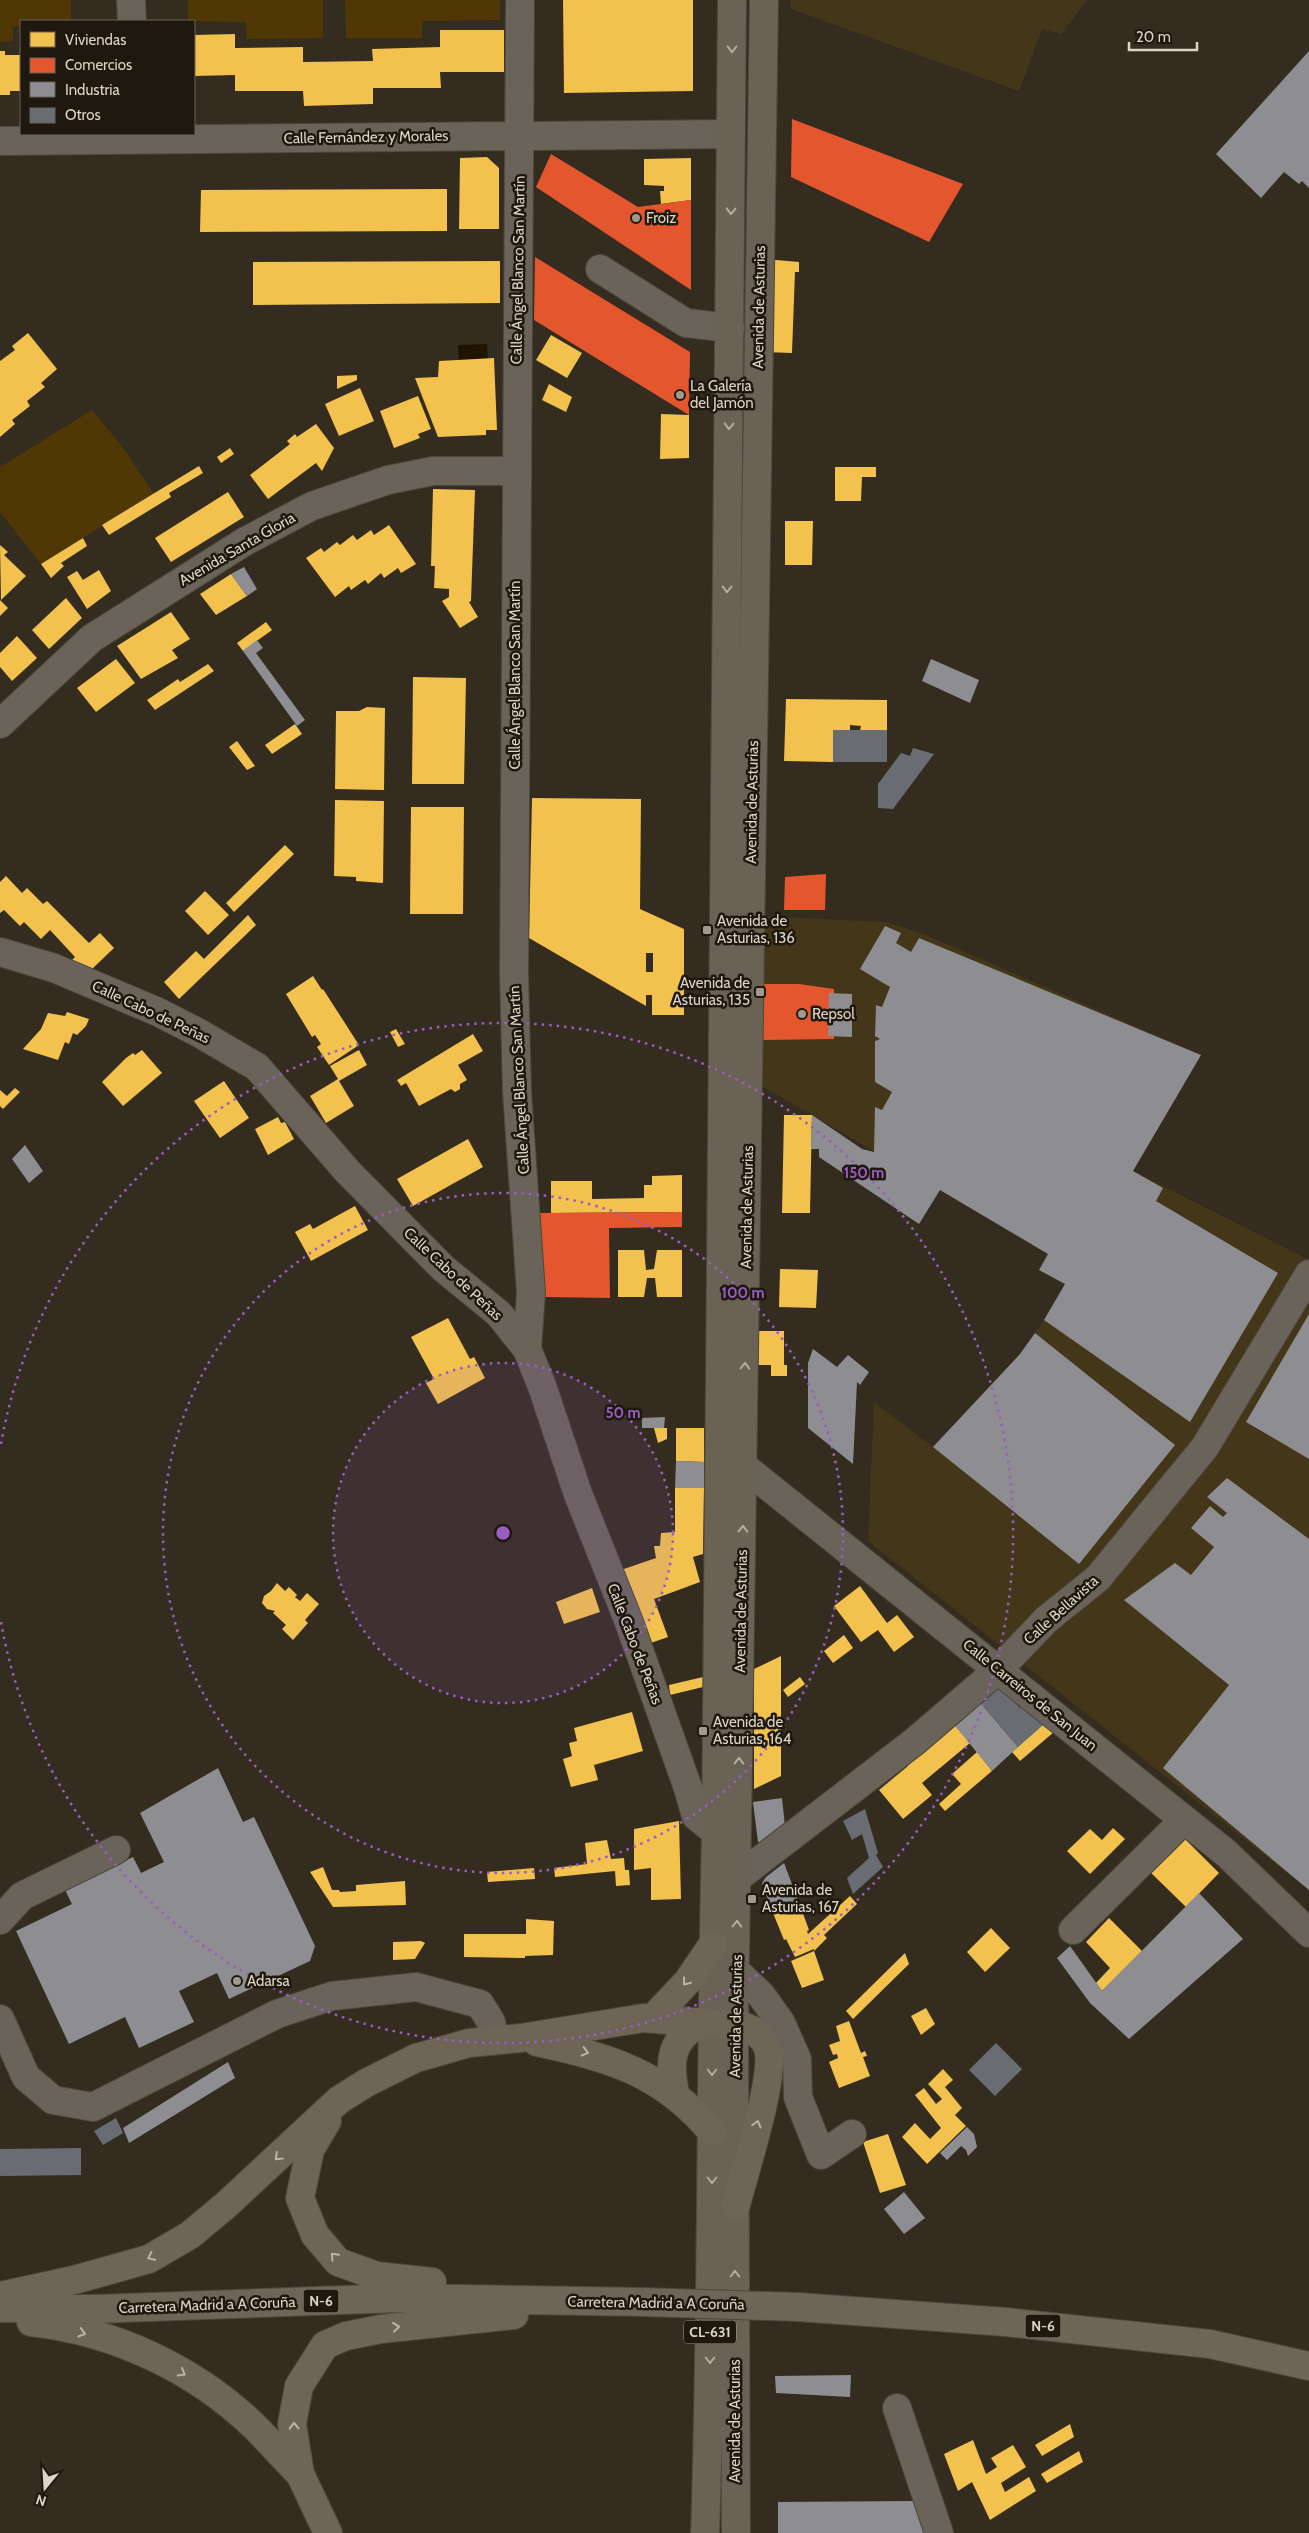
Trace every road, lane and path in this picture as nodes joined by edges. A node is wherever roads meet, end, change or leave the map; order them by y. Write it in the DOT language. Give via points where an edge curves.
graph roads {
  1 [pos="131,0"];
  2 [pos="520,0"];
  3 [pos="732,0"];
  4 [pos="764,0"];
  5 [pos="132,20"];
  6 [pos="731,134"];
  7 [pos="520,136"];
  8 [pos="133,137"];
  9 [pos="0,141"];
  10 [pos="600,269"];
  11 [pos="730,328"];
  12 [pos="516,471"];
  13 [pos="0,724"];
  14 [pos="0,952"];
  15 [pos="1309,1274"];
  16 [pos="527,1349"];
  17 [pos="744,1466"];
  18 [pos="999,1669"];
  19 [pos="1184,1820"];
  20 [pos="716,1832"];
  21 [pos="116,1850"];
  22 [pos="738,1878"];
  23 [pos="0,1920"];
  24 [pos="1073,1930"];
  25 [pos="1309,1932"];
  26 [pos="713,1944"];
  27 [pos="736,1972"];
  28 [pos="654,2017"];
  29 [pos="0,2019"];
  30 [pos="716,2023"];
  31 [pos="508,2039"];
  32 [pos="675,2093"];
  33 [pos="339,2100"];
  34 [pos="712,2132"];
  35 [pos="852,2134"];
  36 [pos="736,2205"];
  37 [pos="0,2296"];
  38 [pos="643,2302"];
  39 [pos="0,2308"];
  40 [pos="0,2319"];
  41 [pos="1309,2366"];
  42 [pos="897,2408"];
  43 [pos="300,2474"];
  44 [pos="328,2533"];
  45 [pos="705,2533"];
  46 [pos="736,2533"];
  47 [pos="939,2533"];
  1 -- 5 [label="street"];
  2 -- 7 [label="street, Calle Ángel Blanco San Martín"];
  3 -- 6 [label="main road, Avenida de Asturias, one-way"];
  17 -- 4 [label="main road, Avenida de Asturias, one-way"];
  6 -- 7 [label="street, Calle Fernández y Morales"];
  6 -- 11 [label="main road, Avenida de Asturias, one-way"];
  7 -- 8 [label="street, Calle Fernández y Morales"];
  7 -- 12 [label="street, Calle Ángel Blanco San Martín"];
  8 -- 9 [label="street, Calle Fernández y Morales"];
  10 -- 11 [label="street" via="686,323"];
  11 -- 20 [label="main road, Avenida de Asturias, one-way"];
  12 -- 13 [label="street, Avenida Santa Gloria" via="433,471 388,480 312,506 244,542 92,638"];
  12 -- 16 [label="street, Calle Ángel Blanco San Martín" via="514,973 517,1092 531,1293"];
  14 -- 16 [label="street, Calle Cabo de Peñas" via="54,968 158,1012 257,1067 348,1172 443,1268 499,1314"];
  15 -- 18 [label="street, Calle Bellavista" via="1205,1448 1098,1578 1047,1619"];
  16 -- 20 [label="street, Calle Cabo de Peñas" via="578,1494 639,1649 696,1816"];
  17 -- 18 [label="street, Calle Carreiros de San Juan"];
  22 -- 17 [label="main road, Avenida de Asturias, one-way"];
  18 -- 19 [label="street, Calle Carreiros de San Juan"];
  18 -- 22 [label="street, Calle Bellavista" via="914,1742"];
  19 -- 24 [label="street"];
  19 -- 25 [label="street, Calle Carreiros de San Juan" via="1226,1853"];
  20 -- 26 [label="main road, Avenida de Asturias"];
  21 -- 23 [label="street" via="22,1896"];
  27 -- 22 [label="main road, Avenida de Asturias, one-way"];
  26 -- 28 [label="highway, one-way" via="688,1981"];
  26 -- 30 [label="main road, Avenida de Asturias"];
  27 -- 30 [label="main road, Avenida de Asturias"];
  27 -- 35 [label="street" via="761,1995 781,2023 797,2059 798,2097 821,2155"];
  28 -- 30 [label="highway"];
  28 -- 31 [label="highway"];
  29 -- 31 [label="street" via="26,2077 53,2100 93,2107 277,2014 340,1995 416,1987 480,2004 491,2022"];
  30 -- 32 [label="highway" via="679,2038 671,2071"];
  30 -- 34 [label="main road, Avenida de Asturias, one-way"];
  36 -- 30 [label="highway, one-way" via="770,2059 765,2042 749,2028"];
  31 -- 32 [label="highway, one-way" via="608,2059"];
  31 -- 33 [label="highway" via="444,2049 416,2058"];
  32 -- 34 [label="highway"];
  33 -- 37 [label="highway, one-way" via="226,2205 190,2234 149,2259"];
  38 -- 33 [label="highway, one-way" via="555,2290 377,2276 338,2262 315,2235 300,2198 310,2150"];
  34 -- 45 [label="main road, Avenida de Asturias / CL-631, one-way" via="710,2408"];
  46 -- 36 [label="main road, Avenida de Asturias / CL-631, one-way"];
  38 -- 39 [label="highway, Carretera Madrid a A Coruña / N-6" via="398,2298 95,2309"];
  38 -- 41 [label="highway, Carretera Madrid a A Coruña / N-6, bridge" via="798,2306 1006,2322 1210,2344"];
  43 -- 38 [label="highway, one-way" via="292,2424 299,2386 325,2345 346,2336 381,2329"];
  40 -- 43 [label="highway, one-way" via="55,2325 140,2349 202,2384 253,2426"];
  42 -- 47 [label="street"];
  43 -- 44 [label="highway"];
}
